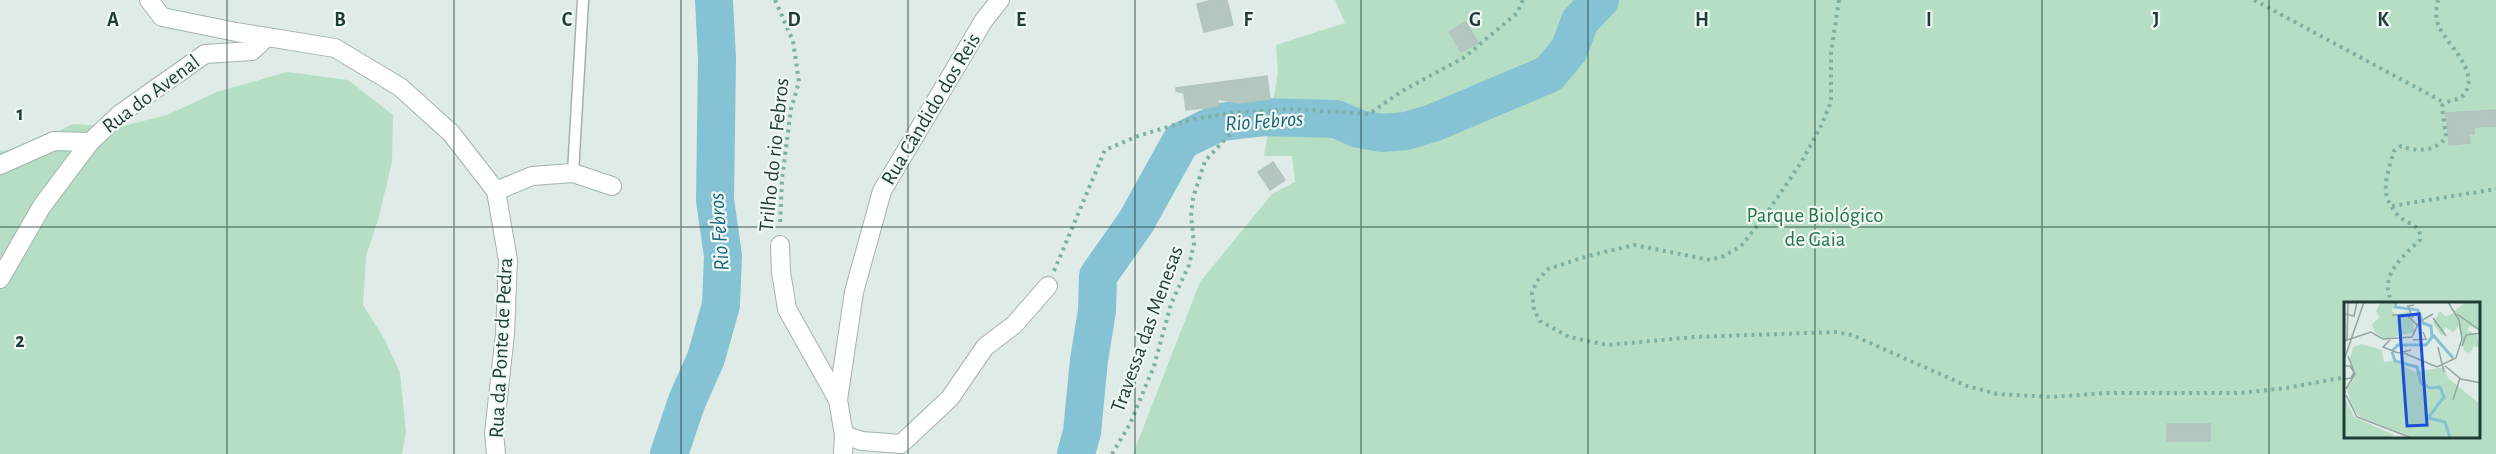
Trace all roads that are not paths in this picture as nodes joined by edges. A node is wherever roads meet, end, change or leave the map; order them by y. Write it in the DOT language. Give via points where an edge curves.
graph roads {
  1 [pos="149,0"];
  2 [pos="583,0"];
  3 [pos="1000,0"];
  4 [pos="267,37"];
  5 [pos="90,142"];
  6 [pos="0,165"];
  7 [pos="573,172"];
  8 [pos="612,186"];
  9 [pos="496,190"];
  10 [pos="780,245"];
  11 [pos="0,279"];
  12 [pos="1048,286"];
  13 [pos="838,400"];
  14 [pos="844,435"];
  15 [pos="896,449"];
  16 [pos="496,454"];
  17 [pos="843,454"];
  1 -- 4 [label="street, Rua da Ponte de Pedra" via="162,17"];
  2 -- 7 [label="lane"];
  3 -- 13 [label="street, Rua Cândido dos Reis" via="984,20 882,191 854,292"];
  4 -- 5 [label="street, Rua do Avenal" via="252,51 205,54 120,114"];
  4 -- 9 [label="street, Rua da Ponte de Pedra" via="335,48 400,87 451,133"];
  5 -- 6 [label="street" via="54,141"];
  5 -- 11 [label="street, Rua do Avenal" via="42,206"];
  7 -- 8 [label="street"];
  7 -- 9 [label="street" via="532,176"];
  9 -- 16 [label="street, Rua da Ponte de Pedra" via="508,260 494,433"];
  10 -- 13 [label="street, Rua Cândido dos Reis" via="788,309"];
  12 -- 15 [label="street" via="1014,325 985,347 950,398"];
  13 -- 14 [label="street, Rua Cândido dos Reis"];
  14 -- 15 [label="street"];
  14 -- 17 [label="street, Rua Cândido dos Reis"];
}
